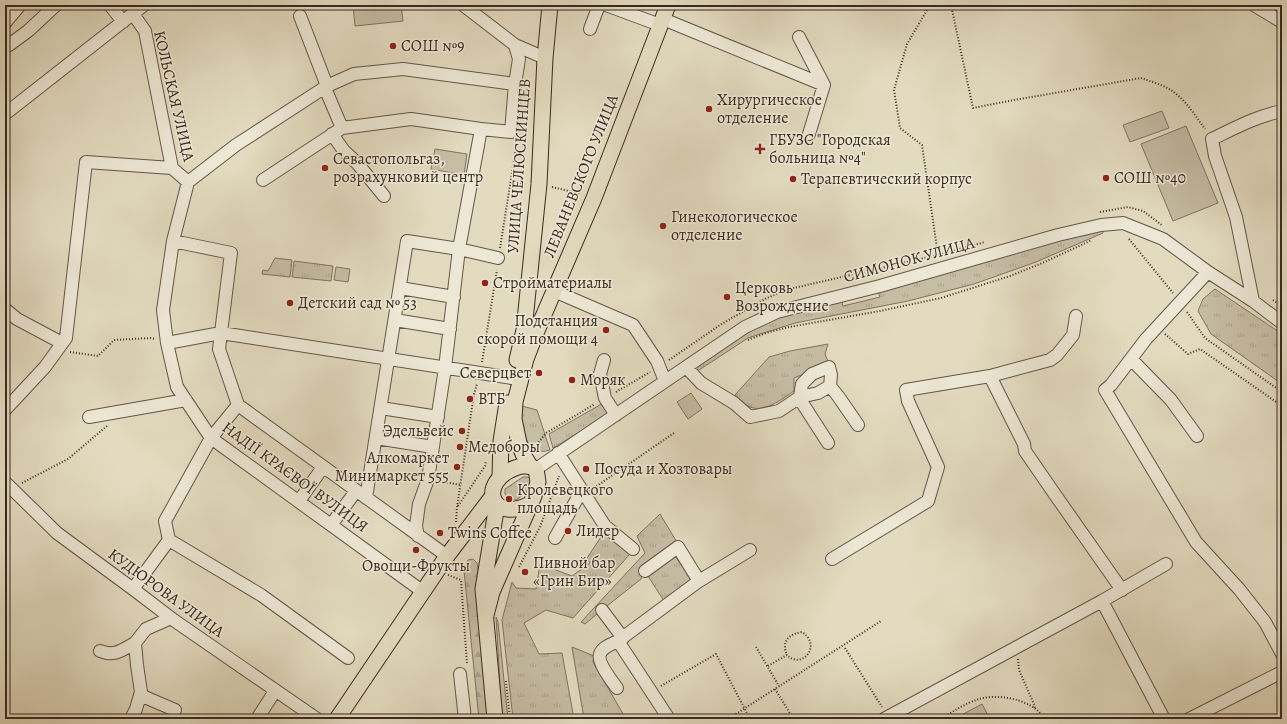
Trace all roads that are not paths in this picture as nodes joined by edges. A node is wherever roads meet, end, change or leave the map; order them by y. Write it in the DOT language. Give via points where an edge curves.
graph roads {
  1 [pos="20,5"];
  2 [pos="56,5"];
  3 [pos="110,5"];
  4 [pos="144,5"];
  5 [pos="550,5"];
  6 [pos="599,5"];
  7 [pos="606,5"];
  8 [pos="1254,5"];
  9 [pos="466,6"];
  10 [pos="300,16"];
  11 [pos="664,16"];
  12 [pos="128,18"];
  13 [pos="1282,22"];
  14 [pos="5,23"];
  15 [pos="590,29"];
  16 [pos="799,37"];
  17 [pos="5,43"];
  18 [pos="515,45"];
  19 [pos="545,58"];
  20 [pos="515,84"];
  21 [pos="824,85"];
  22 [pos="326,87"];
  23 [pos="1282,111"];
  24 [pos="5,114"];
  25 [pos="481,129"];
  26 [pos="337,131"];
  27 [pos="808,134"];
  28 [pos="172,168"];
  29 [pos="263,180"];
  30 [pos="188,182"];
  31 [pos="384,196"];
  32 [pos="173,242"];
  33 [pos="460,249"];
  34 [pos="498,258"];
  35 [pos="1208,272"];
  36 [pos="400,288"];
  37 [pos="554,291"];
  38 [pos="454,298"];
  39 [pos="1253,301"];
  40 [pos="5,309"];
  41 [pos="1076,316"];
  42 [pos="395,320"];
  43 [pos="1282,322"];
  44 [pos="450,329"];
  45 [pos="530,331"];
  46 [pos="222,333"];
  47 [pos="167,343"];
  48 [pos="62,344"];
  49 [pos="389,358"];
  50 [pos="1131,359"];
  51 [pos="604,360"];
  52 [pos="686,367"];
  53 [pos="445,368"];
  54 [pos="990,376"];
  55 [pos="512,378"];
  56 [pos="665,381"];
  57 [pos="830,386"];
  58 [pos="800,397"];
  59 [pos="186,400"];
  60 [pos="238,405"];
  61 [pos="381,408"];
  62 [pos="5,410"];
  63 [pos="616,414"];
  64 [pos="89,417"];
  65 [pos="438,417"];
  66 [pos="858,425"];
  67 [pos="1197,436"];
  68 [pos="211,438"];
  69 [pos="376,438"];
  70 [pos="828,443"];
  71 [pos="433,447"];
  72 [pos="558,453"];
  73 [pos="323,467"];
  74 [pos="533,467"];
  75 [pos="500,477"];
  76 [pos="8,485"];
  77 [pos="356,491"];
  78 [pos="584,492"];
  79 [pos="366,498"];
  80 [pos="299,501"];
  81 [pos="494,501"];
  82 [pos="530,504"];
  83 [pos="331,525"];
  84 [pos="418,536"];
  85 [pos="555,538"];
  86 [pos="169,540"];
  87 [pos="633,549"];
  88 [pos="750,550"];
  89 [pos="447,556"];
  90 [pos="832,559"];
  91 [pos="1166,564"];
  92 [pos="645,571"];
  93 [pos="699,581"];
  94 [pos="133,589"];
  95 [pos="1122,590"];
  96 [pos="422,591"];
  97 [pos="1102,601"];
  98 [pos="602,610"];
  99 [pos="486,615"];
  100 [pos="171,618"];
  101 [pos="621,640"];
  102 [pos="135,643"];
  103 [pos="100,652"];
  104 [pos="1282,654"];
  105 [pos="348,658"];
  106 [pos="1282,672"];
  107 [pos="460,674"];
  108 [pos="617,688"];
  109 [pos="275,691"];
  110 [pos="140,695"];
  111 [pos="175,710"];
  112 [pos="886,718"];
  113 [pos="131,719"];
  114 [pos="257,719"];
  115 [pos="317,719"];
  116 [pos="337,719"];
  117 [pos="465,719"];
  118 [pos="495,719"];
  119 [pos="669,719"];
  120 [pos="1164,719"];
  121 [pos="1189,719"];
  1 -- 14 [label="street"];
  2 -- 17 [label="street" via="28,31 9,44"];
  3 -- 12 [label="street, КОЛЬСКАЯ УЛИЦА"];
  4 -- 12 [label="street"];
  5 -- 19 [label="main road, УЛИЦА ЧЕЛЮСКИНЦЕВ"];
  6 -- 15 [label="street"];
  7 -- 11 [label="street"];
  8 -- 13 [label="street"];
  9 -- 18 [label="street"];
  10 -- 22 [label="street"];
  11 -- 21 [label="street"];
  11 -- 37 [label="main road, ЛЕВАНЕВСКОГО УЛИЦА" via="594,198"];
  12 -- 24 [label="street"];
  12 -- 28 [label="street, КОЛЬСКАЯ УЛИЦА" via="145,31"];
  16 -- 21 [label="street"];
  18 -- 19 [label="street"];
  18 -- 20 [label="street" via="519,59"];
  19 -- 45 [label="main road, УЛИЦА ЧЕЛЮСКИНЦЕВ"];
  20 -- 22 [label="street" via="402,69 354,74"];
  20 -- 25 [label="street" via="511,132"];
  21 -- 27 [label="street"];
  22 -- 26 [label="street"];
  22 -- 30 [label="street" via="236,144"];
  23 -- 39 [label="street" via="1241,124 1212,139 1215,156 1236,217"];
  25 -- 26 [label="street" via="411,118"];
  25 -- 33 [label="street"];
  26 -- 29 [label="street"];
  26 -- 31 [label="street" via="344,151"];
  28 -- 30 [label="street, КОЛЬСКАЯ УЛИЦА"];
  28 -- 48 [label="street" via="86,162 66,338"];
  30 -- 32 [label="street, НАДІЇ КРАЄВОЇ ВУЛИЦЯ"];
  32 -- 46 [label="street" via="231,253"];
  32 -- 47 [label="street, НАДІЇ КРАЄВОЇ ВУЛИЦЯ" via="163,310"];
  33 -- 34 [label="street"];
  33 -- 36 [label="street" via="405,239"];
  33 -- 38 [label="street"];
  35 -- 39 [label="street, СИМОНОК УЛИЦА"];
  35 -- 50 [label="street"];
  35 -- 52 [label="street, СИМОНОК УЛИЦА" via="1163,239 1123,223 1101,225 777,312 745,327"];
  36 -- 38 [label="street"];
  36 -- 42 [label="street"];
  37 -- 45 [label="main road, ЛЕВАНЕВСКОГО УЛИЦА"];
  37 -- 56 [label="street" via="633,325 657,361"];
  38 -- 44 [label="street"];
  39 -- 43 [label="street, СИМОНОК УЛИЦА"];
  40 -- 48 [label="street" via="17,319"];
  41 -- 54 [label="street" via="1073,335 1050,360"];
  42 -- 44 [label="street"];
  42 -- 49 [label="street"];
  44 -- 53 [label="street"];
  45 -- 55 [label="main road"];
  45 -- 74 [label="main road, ЛЕВАНЕВСКОГО УЛИЦА" via="515,402 514,419 523,454"];
  46 -- 47 [label="street"];
  46 -- 49 [label="street"];
  46 -- 60 [label="street" via="219,349"];
  47 -- 59 [label="street, НАДІЇ КРАЄВОЇ ВУЛИЦЯ" via="178,387"];
  48 -- 62 [label="street" via="45,367"];
  49 -- 53 [label="street"];
  49 -- 61 [label="street"];
  50 -- 67 [label="street" via="1170,400"];
  50 -- 104 [label="street" via="1105,390 1196,542 1265,622"];
  51 -- 63 [label="street" via="600,374 605,398"];
  52 -- 56 [label="street, СИМОНОК УЛИЦА"];
  52 -- 58 [label="street" via="701,382 734,403 750,417 779,411"];
  53 -- 55 [label="street"];
  53 -- 65 [label="street"];
  54 -- 90 [label="street" via="906,390 908,401 938,467 928,500"];
  54 -- 95 [label="street" via="1024,444 1025,451"];
  55 -- 75 [label="main road" via="501,441"];
  56 -- 63 [label="street, СИМОНОК УЛИЦА"];
  57 -- 58 [label="street" via="818,393"];
  57 -- 58 [label="street" via="829,367 812,374 802,384"];
  57 -- 66 [label="street"];
  58 -- 70 [label="street"];
  59 -- 64 [label="street"];
  59 -- 68 [label="street, НАДІЇ КРАЄВОЇ ВУЛИЦЯ"];
  60 -- 68 [label="street"];
  60 -- 73 [label="street"];
  61 -- 65 [label="street"];
  61 -- 69 [label="street"];
  63 -- 72 [label="street, СИМОНОК УЛИЦА"];
  65 -- 71 [label="street"];
  68 -- 80 [label="street, НАДІЇ КРАЄВОЇ ВУЛИЦЯ"];
  68 -- 86 [label="street" via="165,521"];
  69 -- 71 [label="street"];
  69 -- 79 [label="street"];
  71 -- 84 [label="street" via="428,479 419,504 416,526"];
  72 -- 74 [label="street, СИМОНОК УЛИЦА"];
  72 -- 78 [label="street"];
  73 -- 77 [label="street"];
  73 -- 80 [label="street"];
  74 -- 75 [label="main road" via="520,466"];
  74 -- 82 [label="main road" via="538,475 537,489"];
  75 -- 81 [label="main road" via="494,487"];
  76 -- 94 [label="street, КУДЮРОВА УЛИЦА" via="57,533"];
  77 -- 79 [label="street"];
  77 -- 83 [label="street"];
  78 -- 85 [label="street"];
  78 -- 87 [label="street" via="605,526"];
  79 -- 84 [label="street"];
  80 -- 83 [label="street, НАДІЇ КРАЄВОЇ ВУЛИЦЯ"];
  81 -- 82 [label="main road" via="506,509 522,508"];
  81 -- 89 [label="main road"];
  81 -- 99 [label="main road" via="483,589"];
  82 -- 99 [label="main road" via="492,592"];
  83 -- 96 [label="street, НАДІЇ КРАЄВОЇ ВУЛИЦЯ"];
  84 -- 89 [label="street"];
  86 -- 94 [label="street"];
  86 -- 105 [label="street" via="261,596"];
  88 -- 93 [label="street"];
  89 -- 96 [label="main road"];
  91 -- 95 [label="street"];
  92 -- 93 [label="street" via="678,547"];
  93 -- 101 [label="street"];
  94 -- 100 [label="street, КУДЮРОВА УЛИЦА"];
  95 -- 97 [label="street"];
  96 -- 116 [label="main road"];
  97 -- 112 [label="street"];
  97 -- 120 [label="street"];
  98 -- 101 [label="street"];
  99 -- 118 [label="main road"];
  100 -- 102 [label="street" via="146,629"];
  100 -- 109 [label="street, КУДЮРОВА УЛИЦА"];
  101 -- 108 [label="street" via="603,649 600,654 602,665"];
  101 -- 119 [label="street"];
  102 -- 103 [label="street" via="116,654"];
  102 -- 110 [label="street"];
  106 -- 121 [label="street"];
  107 -- 117 [label="street"];
  109 -- 114 [label="street"];
  109 -- 115 [label="street, КУДЮРОВА УЛИЦА"];
  110 -- 111 [label="street"];
  110 -- 113 [label="street"];
}
